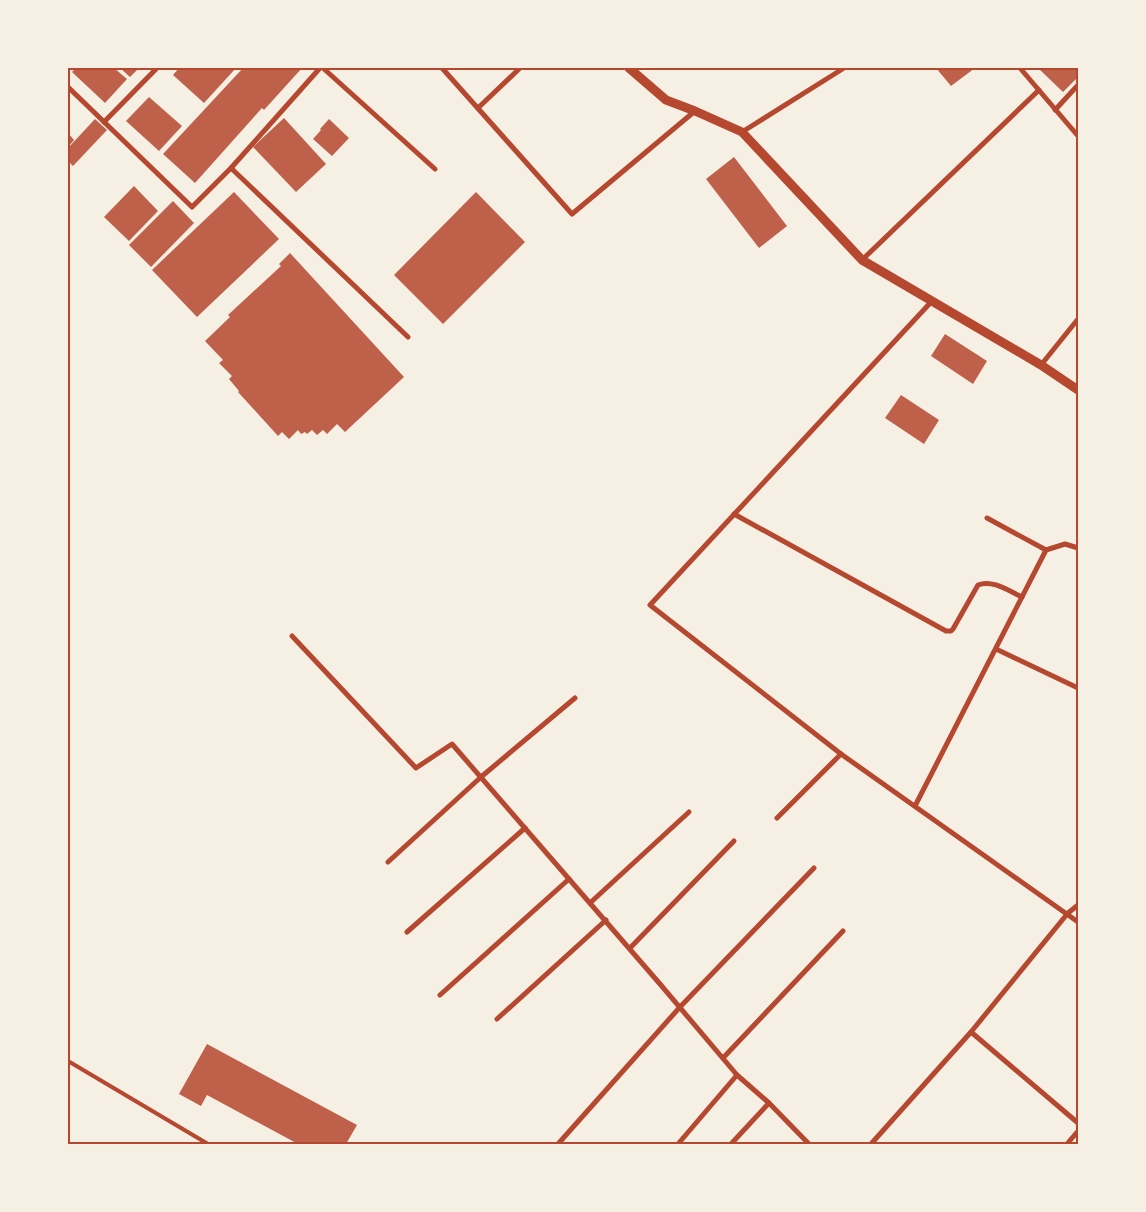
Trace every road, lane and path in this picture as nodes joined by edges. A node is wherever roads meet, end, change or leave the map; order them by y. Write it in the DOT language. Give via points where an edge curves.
graph roads {
  1 [pos="157,68"];
  2 [pos="322,68"];
  3 [pos="442,68"];
  4 [pos="520,68"];
  5 [pos="629,68"];
  6 [pos="844,68"];
  7 [pos="1020,68"];
  8 [pos="1078,85"];
  9 [pos="68,86"];
  10 [pos="1039,90"];
  11 [pos="478,108"];
  12 [pos="1056,110"];
  13 [pos="695,111"];
  14 [pos="104,122"];
  15 [pos="742,132"];
  16 [pos="1078,136"];
  17 [pos="231,168"];
  18 [pos="435,169"];
  19 [pos="862,260"];
  20 [pos="932,301"];
  21 [pos="1078,319"];
  22 [pos="408,337"];
  23 [pos="1041,365"];
  24 [pos="1078,390"];
  25 [pos="734,514"];
  26 [pos="987,518"];
  27 [pos="1078,548"];
  28 [pos="1046,550"];
  29 [pos="1022,597"];
  30 [pos="292,636"];
  31 [pos="996,650"];
  32 [pos="1078,688"];
  33 [pos="575,698"];
  34 [pos="841,754"];
  35 [pos="481,777"];
  36 [pos="915,806"];
  37 [pos="689,812"];
  38 [pos="777,818"];
  39 [pos="525,828"];
  40 [pos="734,841"];
  41 [pos="388,862"];
  42 [pos="814,868"];
  43 [pos="570,879"];
  44 [pos="590,903"];
  45 [pos="1078,905"];
  46 [pos="1068,914"];
  47 [pos="606,920"];
  48 [pos="1078,922"];
  49 [pos="843,931"];
  50 [pos="407,932"];
  51 [pos="630,948"];
  52 [pos="440,995"];
  53 [pos="680,1007"];
  54 [pos="497,1019"];
  55 [pos="971,1032"];
  56 [pos="723,1058"];
  57 [pos="68,1061"];
  58 [pos="737,1076"];
  59 [pos="770,1103"];
  60 [pos="1078,1123"];
  61 [pos="1078,1131"];
  62 [pos="206,1144"];
  63 [pos="558,1144"];
  64 [pos="678,1144"];
  65 [pos="731,1144"];
  66 [pos="809,1144"];
  67 [pos="871,1144"];
  68 [pos="1067,1144"];
  1 -- 14 [label="street"];
  2 -- 17 [label="street"];
  2 -- 18 [label="street"];
  3 -- 11 [label="street"];
  4 -- 11 [label="street"];
  5 -- 13 [label="street" via="666,100"];
  6 -- 15 [label="street"];
  7 -- 10 [label="street"];
  8 -- 12 [label="street"];
  9 -- 14 [label="street"];
  10 -- 12 [label="street"];
  10 -- 19 [label="street"];
  11 -- 13 [label="street" via="572,214"];
  12 -- 16 [label="street"];
  13 -- 15 [label="street"];
  14 -- 17 [label="street" via="192,207"];
  15 -- 19 [label="street"];
  17 -- 22 [label="street"];
  19 -- 20 [label="street"];
  20 -- 23 [label="street"];
  20 -- 25 [label="street"];
  21 -- 23 [label="street"];
  23 -- 24 [label="street"];
  25 -- 29 [label="street" via="946,631 953,629 978,585 983,582"];
  25 -- 34 [label="street" via="650,605"];
  26 -- 28 [label="street"];
  27 -- 28 [label="street" via="1065,544"];
  28 -- 29 [label="street"];
  29 -- 31 [label="street"];
  30 -- 35 [label="street" via="416,768 452,744"];
  31 -- 32 [label="street"];
  31 -- 36 [label="street"];
  33 -- 35 [label="street"];
  34 -- 36 [label="street"];
  34 -- 38 [label="street"];
  35 -- 39 [label="street"];
  35 -- 41 [label="street"];
  36 -- 46 [label="street"];
  37 -- 44 [label="street"];
  39 -- 43 [label="street"];
  39 -- 50 [label="street"];
  40 -- 51 [label="street"];
  42 -- 53 [label="street"];
  43 -- 44 [label="street"];
  43 -- 52 [label="street"];
  44 -- 47 [label="street"];
  45 -- 46 [label="street"];
  46 -- 48 [label="street"];
  46 -- 55 [label="street"];
  47 -- 51 [label="street"];
  47 -- 54 [label="street"];
  49 -- 56 [label="street"];
  51 -- 53 [label="street"];
  53 -- 56 [label="street"];
  53 -- 63 [label="street"];
  55 -- 60 [label="street"];
  55 -- 67 [label="street"];
  56 -- 58 [label="street"];
  57 -- 62 [label="lane"];
  58 -- 59 [label="street"];
  58 -- 64 [label="street"];
  59 -- 65 [label="street"];
  59 -- 66 [label="street"];
  61 -- 68 [label="street"];
}
